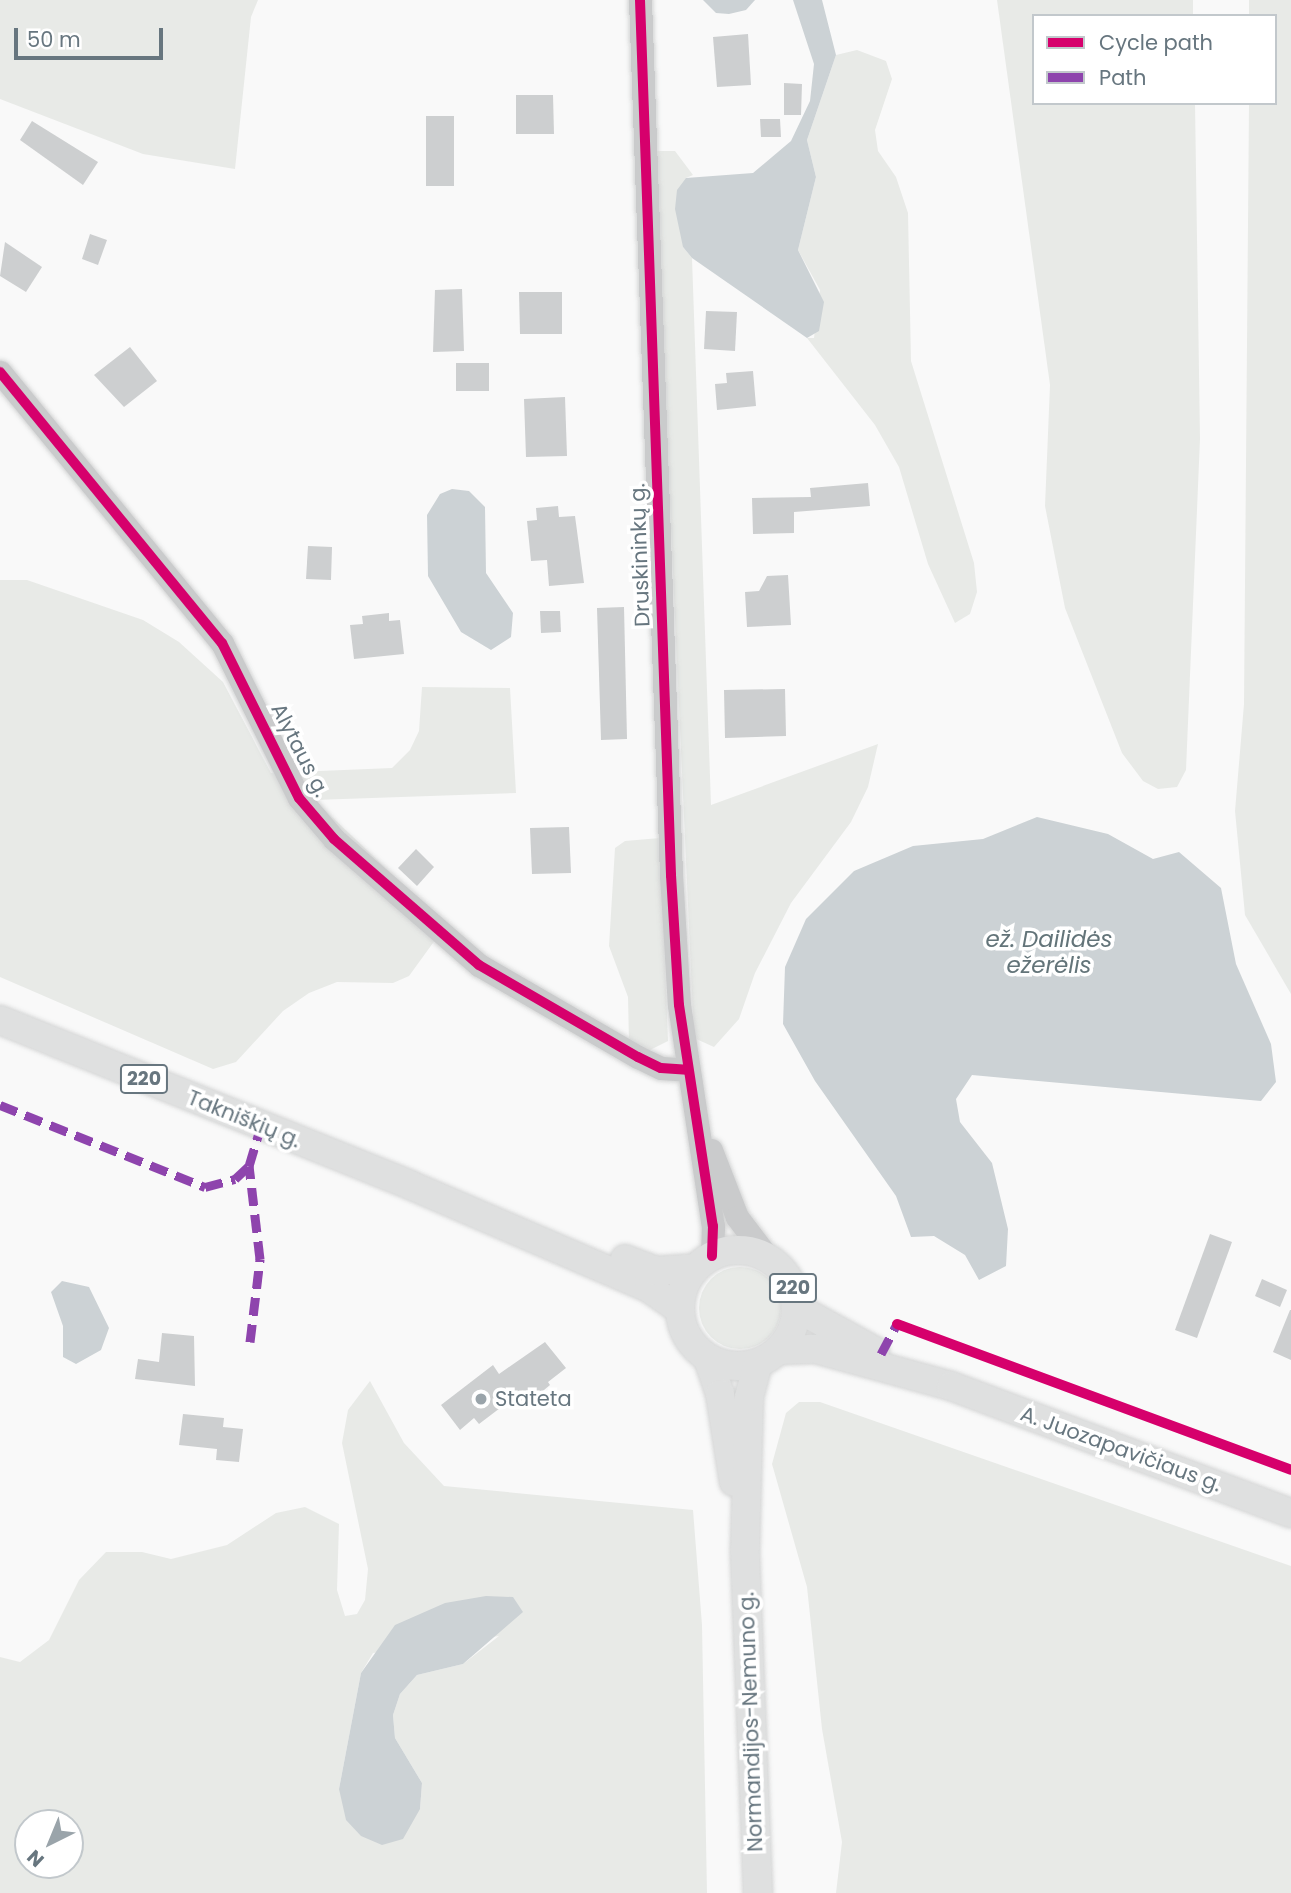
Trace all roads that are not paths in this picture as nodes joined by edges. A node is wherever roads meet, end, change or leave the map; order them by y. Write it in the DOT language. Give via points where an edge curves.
graph roads {
  1 [pos="640,0"];
  2 [pos="0,372"];
  3 [pos="0,1020"];
  4 [pos="687,1070"];
  5 [pos="694,1108"];
  6 [pos="410,1185"];
  7 [pos="769,1259"];
  8 [pos="704,1262"];
  9 [pos="797,1308"];
  10 [pos="680,1310"];
  11 [pos="769,1357"];
  12 [pos="708,1359"];
  13 [pos="951,1386"];
  14 [pos="1291,1513"];
  15 [pos="745,1550"];
  16 [pos="758,1893"];
  1 -- 4 [label="street, Druskininkų g." via="671,875"];
  2 -- 4 [label="street, Alytaus g." via="222,643 299,798 334,839 479,965 638,1057 661,1068"];
  3 -- 6 [label="main road, Takniškių g. / 220"];
  4 -- 5 [label="street, Druskininkų g."];
  5 -- 7 [label="street" via="737,1217"];
  5 -- 8 [label="street" via="713,1226"];
  6 -- 8 [label="main road, 220" via="531,1222 656,1271"];
  6 -- 10 [label="main road, 220" via="649,1288"];
  7 -- 8 [label="main road, 220" via="731,1250"];
  7 -- 9 [label="main road, 220" via="789,1280"];
  8 -- 10 [label="main road" via="684,1287"];
  9 -- 11 [label="main road, 220" via="793,1330"];
  9 -- 13 [label="main road, A. Juozapavičiaus g. / 220" via="825,1328"];
  10 -- 12 [label="main road" via="693,1346"];
  11 -- 12 [label="main road, 220" via="733,1367"];
  11 -- 13 [label="main road, A. Juozapavičiaus g. / 220" via="816,1349"];
  11 -- 15 [label="main road, Normandijos-Nemuno g." via="749,1397"];
  12 -- 15 [label="main road, Normandijos-Nemuno g." via="720,1394"];
  13 -- 14 [label="main road, A. Juozapavičiaus g. / 220"];
  15 -- 16 [label="main road, Normandijos-Nemuno g."];
}
